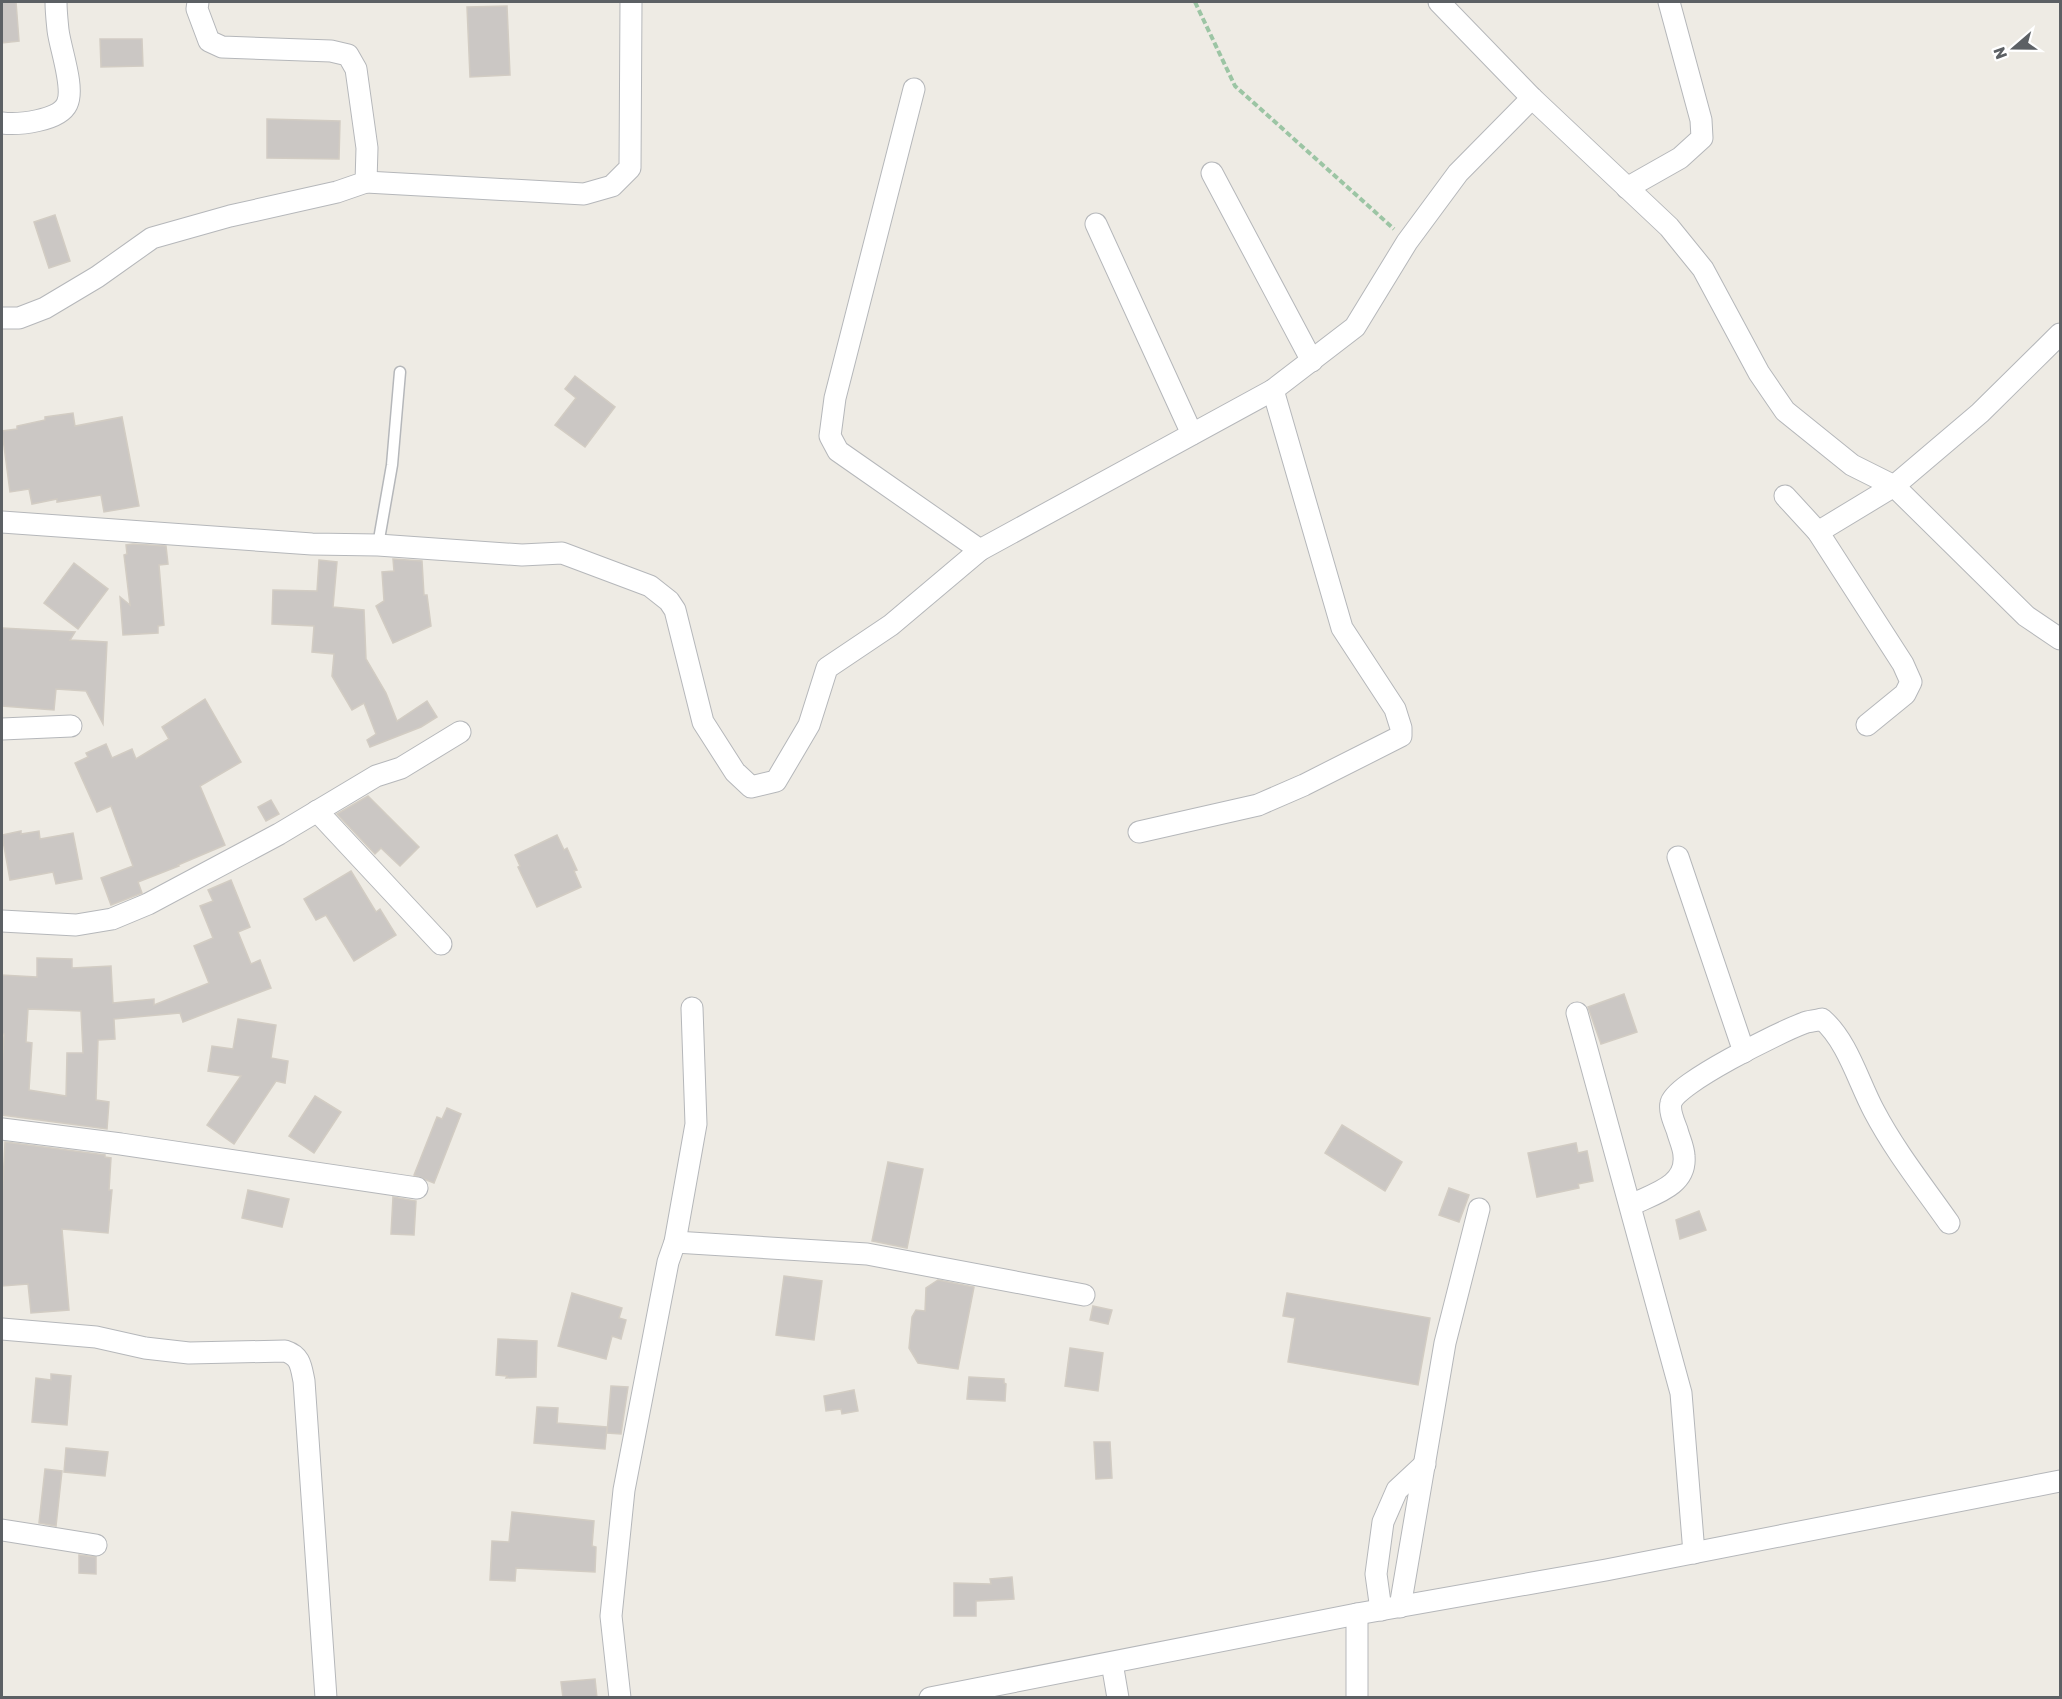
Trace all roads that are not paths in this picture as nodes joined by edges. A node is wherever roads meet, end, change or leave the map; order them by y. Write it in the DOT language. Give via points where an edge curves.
graph roads {
  1 [pos="56,2"];
  2 [pos="198,2"];
  3 [pos="631,2"];
  4 [pos="1439,2"];
  5 [pos="1669,2"];
  6 [pos="914,89"];
  7 [pos="1532,98"];
  8 [pos="2,123"];
  9 [pos="1212,172"];
  10 [pos="366,182"];
  11 [pos="1627,188"];
  12 [pos="1096,224"];
  13 [pos="2,318"];
  14 [pos="2061,334"];
  15 [pos="1312,361"];
  16 [pos="400,372"];
  17 [pos="1274,390"];
  18 [pos="1192,434"];
  19 [pos="1894,486"];
  20 [pos="1785,496"];
  21 [pos="2,522"];
  22 [pos="1818,532"];
  23 [pos="378,545"];
  24 [pos="980,550"];
  25 [pos="2061,639"];
  26 [pos="1867,724"];
  27 [pos="71,726"];
  28 [pos="2,729"];
  29 [pos="460,732"];
  30 [pos="317,811"];
  31 [pos="1139,832"];
  32 [pos="1678,857"];
  33 [pos="2,921"];
  34 [pos="441,944"];
  35 [pos="692,1008"];
  36 [pos="1577,1013"];
  37 [pos="1744,1052"];
  38 [pos="2,1129"];
  39 [pos="417,1188"];
  40 [pos="1631,1205"];
  41 [pos="1479,1209"];
  42 [pos="1949,1223"];
  43 [pos="675,1242"];
  44 [pos="1084,1294"];
  45 [pos="2,1329"];
  46 [pos="1425,1464"];
  47 [pos="2059,1487"];
  48 [pos="2,1530"];
  49 [pos="96,1545"];
  50 [pos="1694,1552"];
  51 [pos="1391,1608"];
  52 [pos="1357,1614"];
  53 [pos="1112,1663"];
  54 [pos="327,1698"];
  55 [pos="620,1698"];
  56 [pos="930,1698"];
  57 [pos="1118,1698"];
  58 [pos="1357,1698"];
  1 -- 8 [label="street" via="69,89 67,104 57,115 16,124"];
  2 -- 10 [label="street" via="209,41 222,46 348,55 356,69 367,148"];
  3 -- 10 [label="street" via="630,168 612,186 584,194"];
  4 -- 7 [label="street"];
  5 -- 11 [label="street" via="1701,120 1702,138 1680,158"];
  6 -- 24 [label="street" via="835,398 830,436 838,451"];
  7 -- 11 [label="street"];
  7 -- 15 [label="street" via="1458,173 1407,242 1355,327"];
  9 -- 15 [label="street"];
  10 -- 13 [label="street" via="152,238 45,308 19,318"];
  11 -- 19 [label="street" via="1670,227 1703,269 1760,374 1785,411 1852,465"];
  12 -- 18 [label="street"];
  14 -- 19 [label="street" via="1980,412"];
  15 -- 17 [label="street"];
  16 -- 23 [label="lane" via="392,465"];
  17 -- 18 [label="street"];
  17 -- 31 [label="street" via="1342,628 1395,710 1401,736 1258,805"];
  18 -- 24 [label="street"];
  19 -- 22 [label="street"];
  19 -- 25 [label="street" via="2026,616"];
  20 -- 22 [label="street"];
  21 -- 23 [label="street" via="312,544"];
  22 -- 26 [label="street" via="1911,682 1905,694"];
  23 -- 24 [label="street" via="522,555 562,553 650,586 675,610 702,722 735,772 751,787 776,781 787,764 809,725 827,668 891,625"];
  27 -- 28 [label="street"];
  29 -- 30 [label="street"];
  30 -- 33 [label="street" via="148,904 111,920 76,925"];
  30 -- 34 [label="street"];
  32 -- 37 [label="street"];
  35 -- 43 [label="street" via="696,1124"];
  36 -- 40 [label="street"];
  37 -- 40 [label="street" via="1677,1092 1671,1102 1672,1114 1684,1156 1684,1171 1677,1181"];
  37 -- 42 [label="street" via="1805,1022 1822,1019 1834,1030 1892,1142"];
  38 -- 39 [label="street"];
  40 -- 50 [label="street" via="1681,1393"];
  41 -- 46 [label="street" via="1445,1343"];
  43 -- 44 [label="street" via="867,1254"];
  43 -- 55 [label="street" via="624,1490 610,1616"];
  45 -- 54 [label="street" via="96,1337 189,1353 285,1351 297,1357 304,1382"];
  46 -- 51 [label="street"];
  46 -- 51 [label="street" via="1396,1490 1383,1522 1376,1574"];
  47 -- 50 [label="street"];
  48 -- 49 [label="street"];
  50 -- 51 [label="street"];
  51 -- 52 [label="street"];
  52 -- 53 [label="street"];
  52 -- 58 [label="street"];
  53 -- 56 [label="street"];
  53 -- 57 [label="street"];
}
